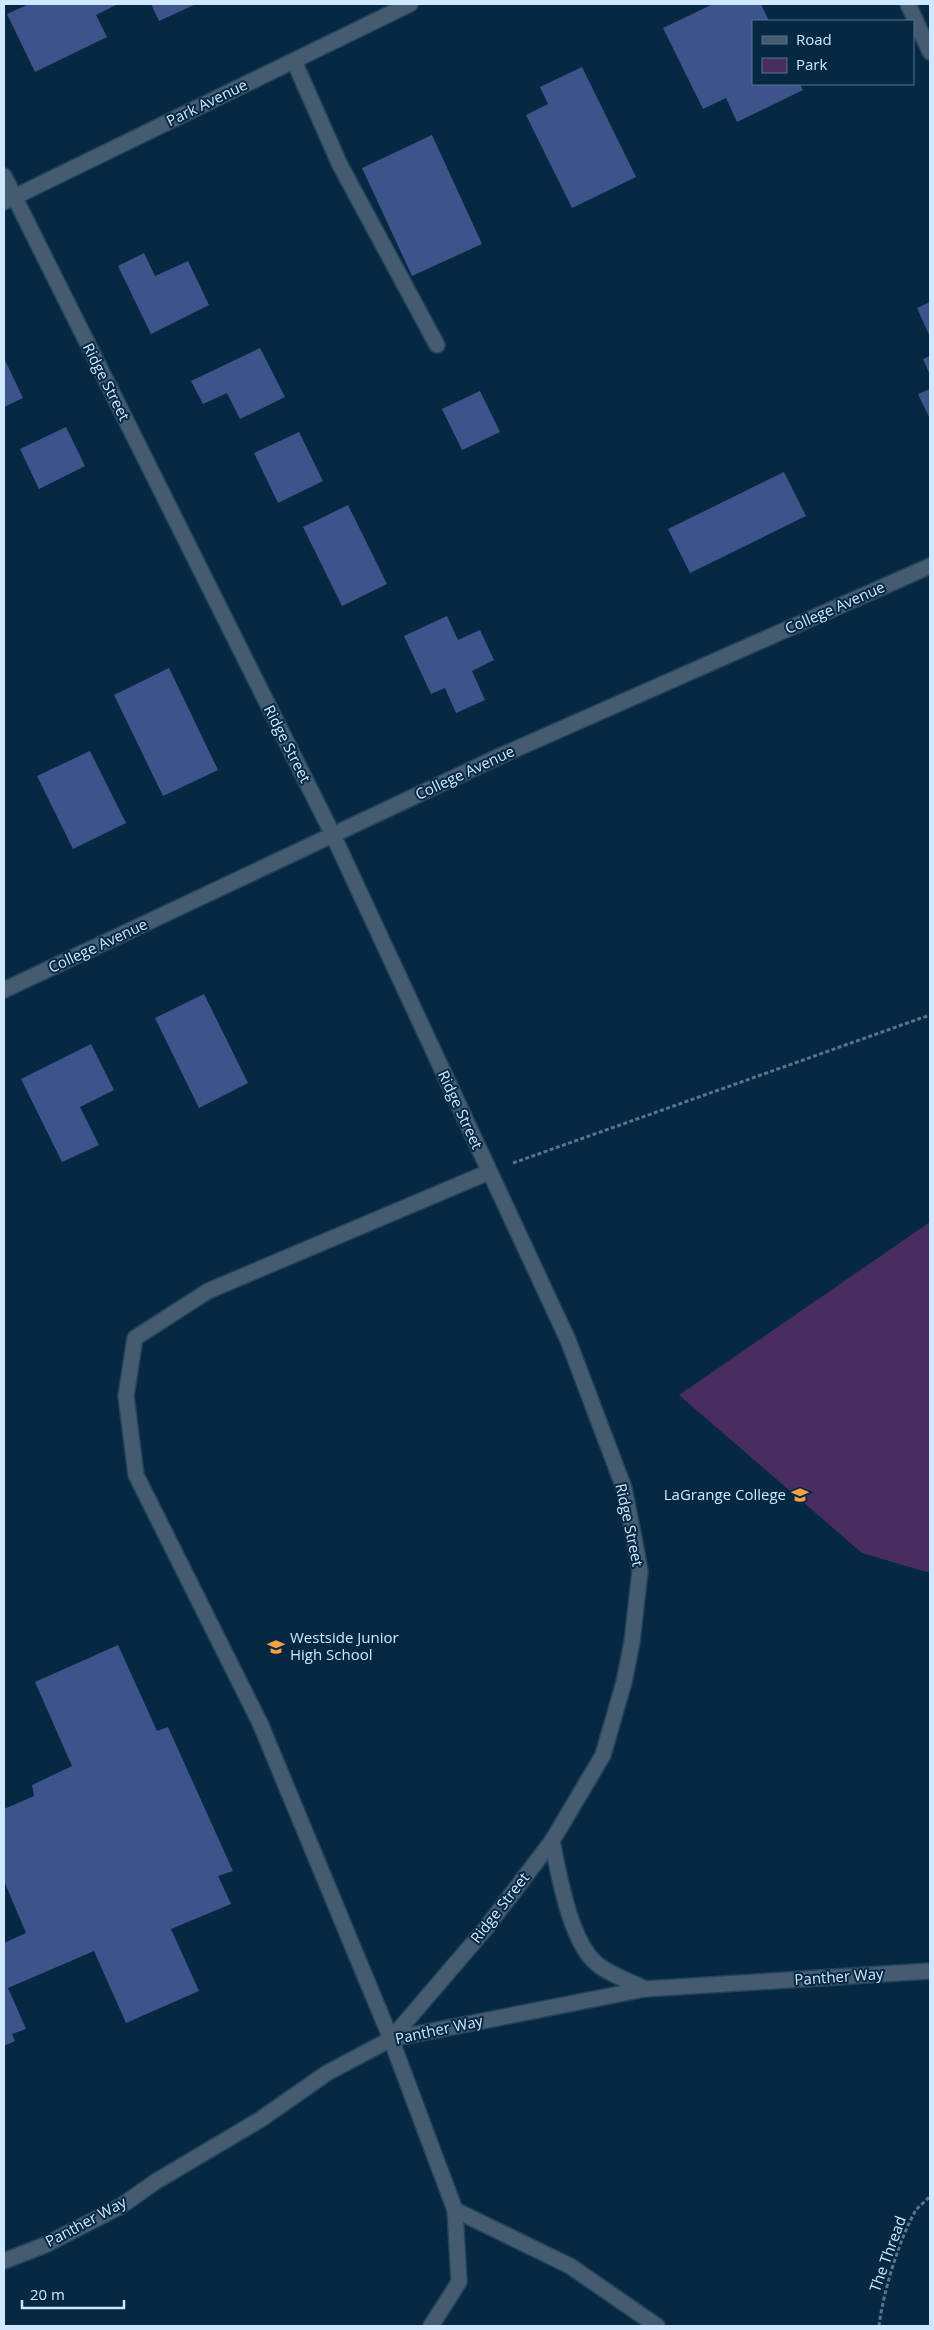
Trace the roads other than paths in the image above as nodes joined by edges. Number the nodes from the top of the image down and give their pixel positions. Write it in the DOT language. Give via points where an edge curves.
graph roads {
  1 [pos="410,4"];
  2 [pos="908,4"];
  3 [pos="930,52"];
  4 [pos="294,61"];
  5 [pos="4,176"];
  6 [pos="9,200"];
  7 [pos="437,345"];
  8 [pos="930,566"];
  9 [pos="333,835"];
  10 [pos="4,990"];
  11 [pos="489,1172"];
  12 [pos="552,1842"];
  13 [pos="930,1971"];
  14 [pos="645,1989"];
  15 [pos="391,2039"];
  16 [pos="455,2210"];
  17 [pos="4,2261"];
  18 [pos="431,2326"];
  19 [pos="657,2326"];
  1 -- 4 [label="street, Park Avenue"];
  2 -- 3 [label="street"];
  4 -- 6 [label="street, Park Avenue"];
  4 -- 7 [label="street" via="340,165"];
  5 -- 6 [label="street, Ridge Street"];
  6 -- 9 [label="street, Ridge Street"];
  8 -- 9 [label="street, College Avenue" via="500,756"];
  9 -- 10 [label="street, College Avenue"];
  9 -- 11 [label="street, Ridge Street"];
  11 -- 12 [label="street, Ridge Street" via="568,1340 624,1488 640,1571 624,1682 603,1754"];
  11 -- 15 [label="street" via="208,1291 135,1338 126,1396 136,1475 260,1723"];
  12 -- 14 [label="street" via="563,1895 581,1943 597,1964"];
  12 -- 15 [label="street, Ridge Street" via="486,1928"];
  13 -- 14 [label="street, Panther Way"];
  14 -- 15 [label="street, Panther Way"];
  15 -- 16 [label="street"];
  15 -- 17 [label="street, Panther Way" via="328,2073 121,2206 45,2245"];
  16 -- 18 [label="street" via="459,2282"];
  16 -- 19 [label="street" via="570,2266"];
}
